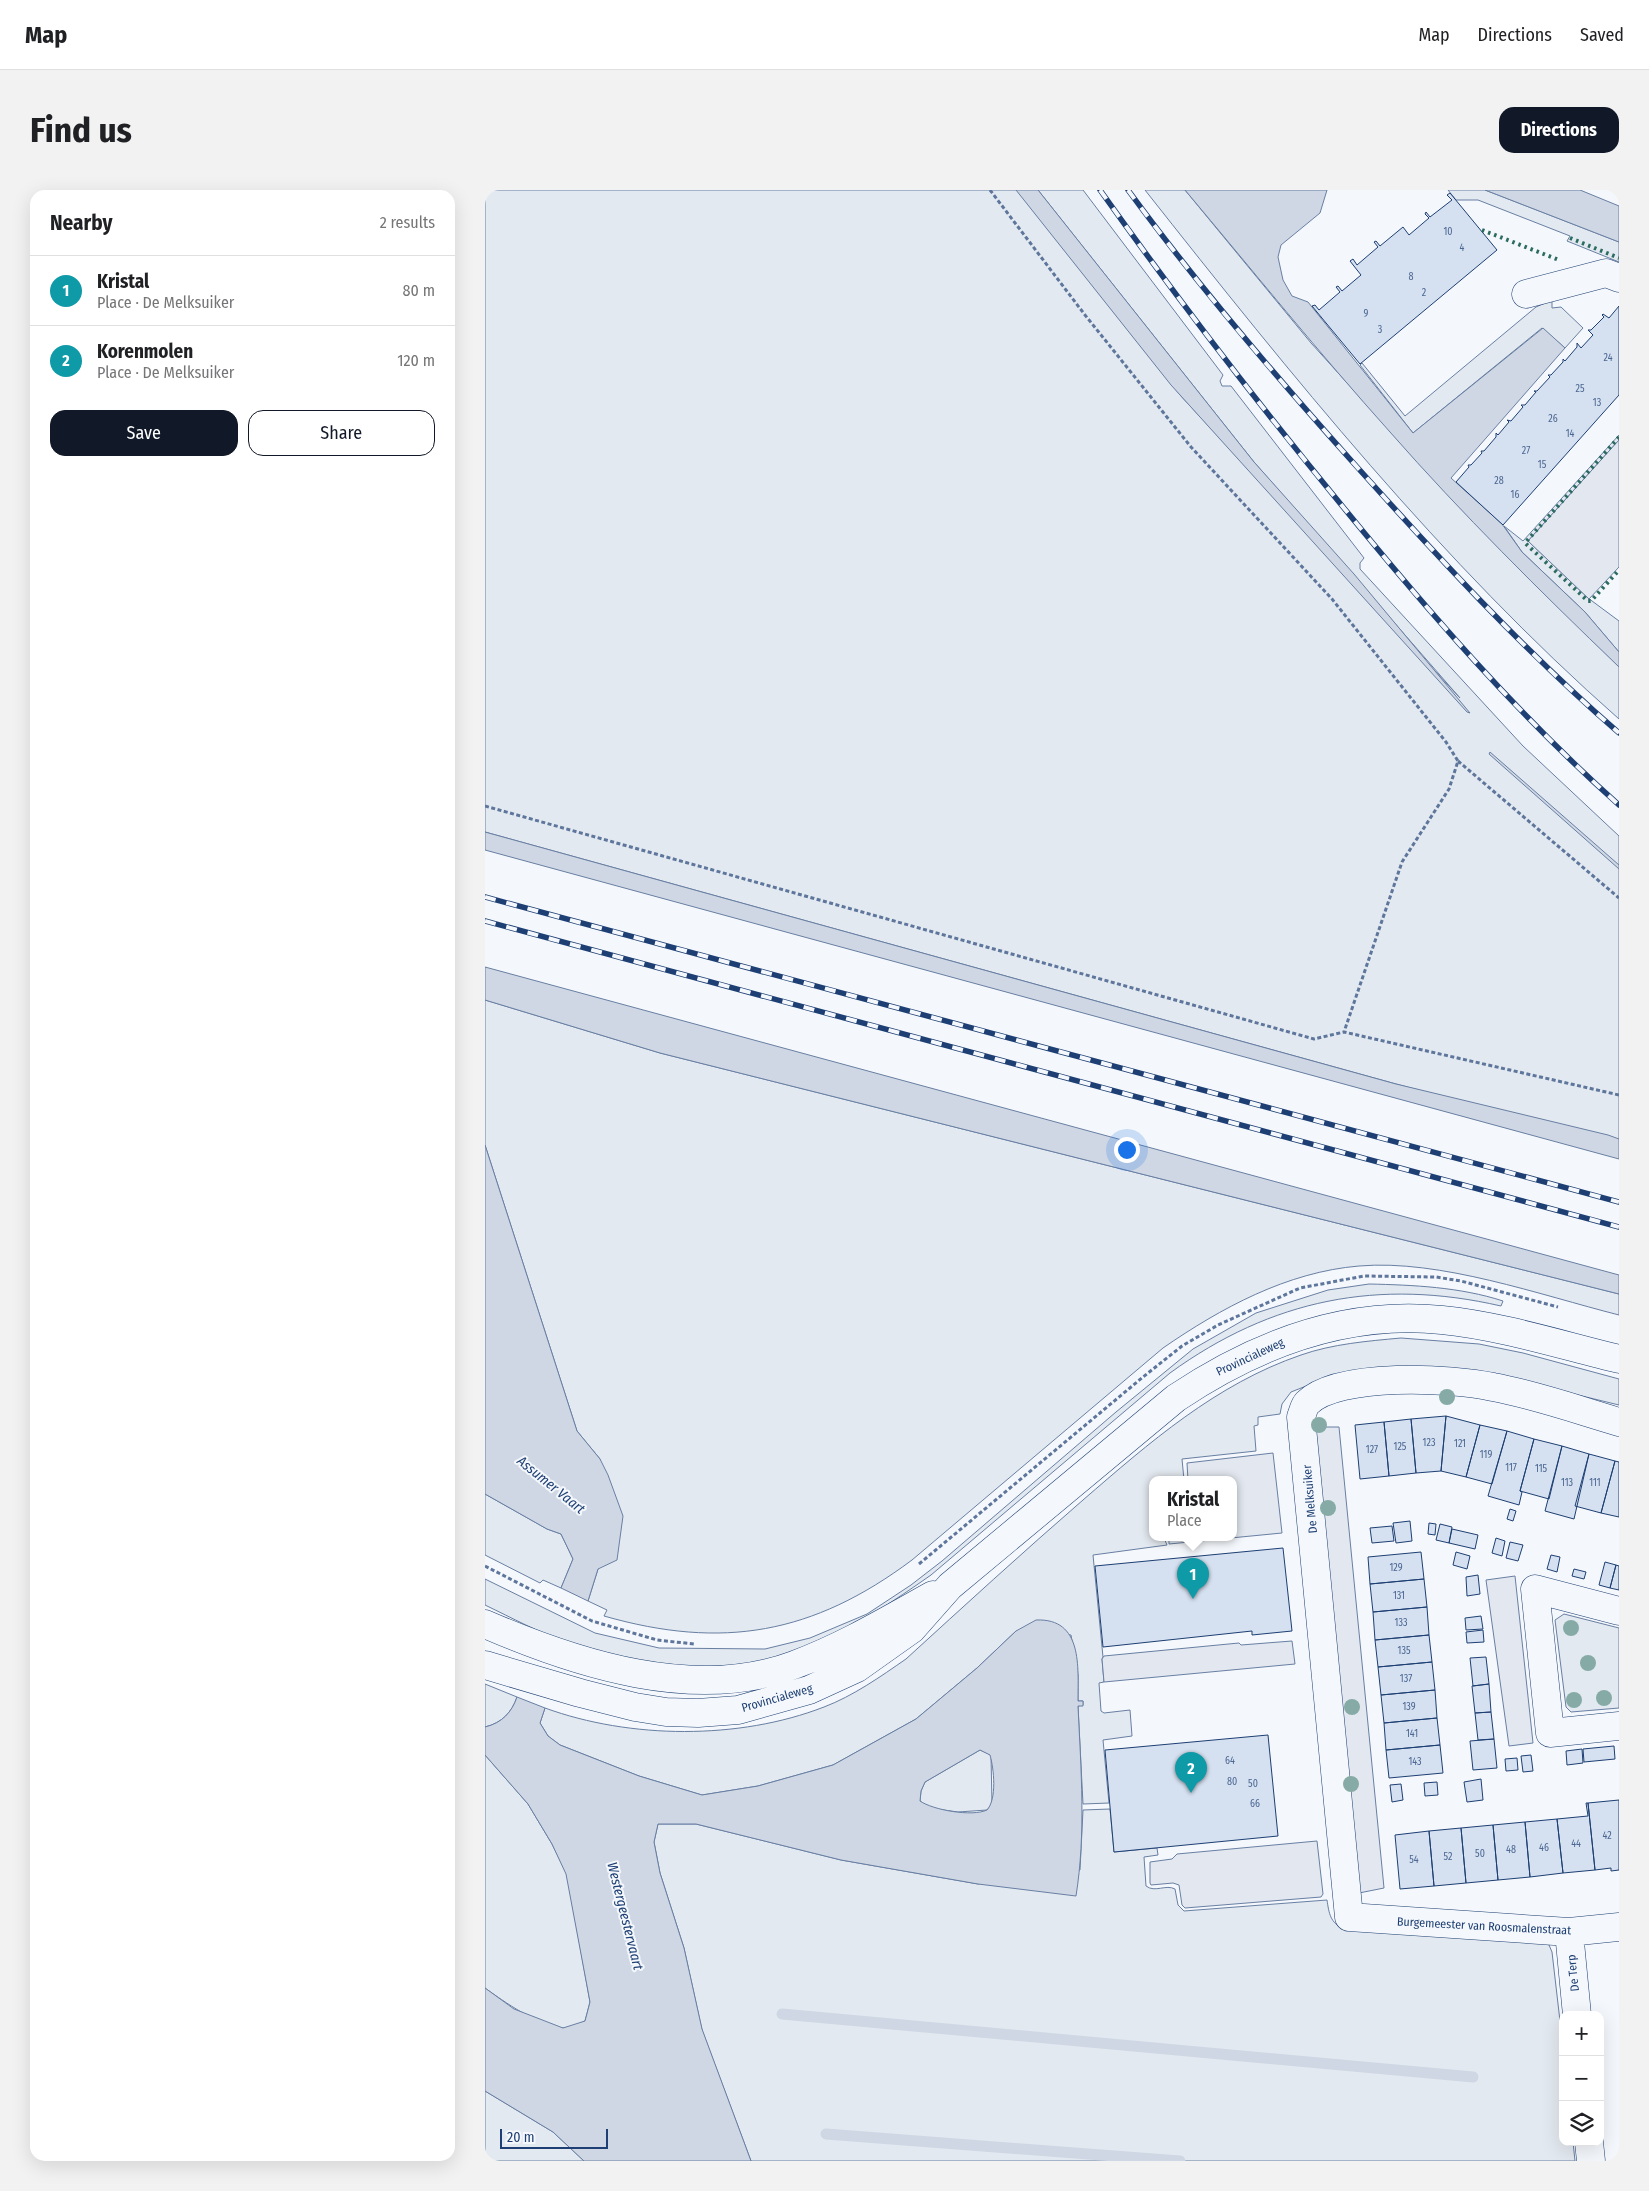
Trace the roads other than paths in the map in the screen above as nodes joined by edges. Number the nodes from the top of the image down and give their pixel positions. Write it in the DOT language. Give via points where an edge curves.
graph roads {
  1 [pos="1619,278"];
  2 [pos="1526,294"];
  3 [pos="1619,1360"];
  4 [pos="1619,1422"];
  5 [pos="950,1586"];
  6 [pos="1619,1611"];
  7 [pos="497,1629"];
  8 [pos="490,1667"];
  9 [pos="1619,1726"];
  10 [pos="1349,1917"];
  11 [pos="1619,1927"];
  12 [pos="1569,1932"];
  13 [pos="1577,2011"];
  14 [pos="1589,2146"];
  15 [pos="1591,2161"];
  1 -- 2 [label="main road" via="1606,273"];
  3 -- 5 [label="main road, Provincialeweg" via="1503,1330 1442,1320 1391,1318 1352,1322 1280,1341 1212,1374 1176,1398"];
  4 -- 10 [label="main road, De Melksuiker" via="1494,1387 1450,1380 1398,1380 1345,1386 1320,1393 1305,1404 1301,1417"];
  5 -- 7 [label="main road, Provincialeweg" via="837,1647 792,1666 736,1679 627,1672 586,1663"];
  5 -- 8 [label="main road, Provincialeweg" via="912,1629 857,1668 809,1690 738,1710 698,1713 635,1707"];
  6 -- 9 [label="main road" via="1535,1589 1550,1733"];
  10 -- 12 [label="main road, Burgemeester van Roosmalenstraat"];
  11 -- 12 [label="main road, Burgemeester van Roosmalenstraat"];
  12 -- 13 [label="main road, De Terp"];
  14 -- 15 [label="main road"];
}
